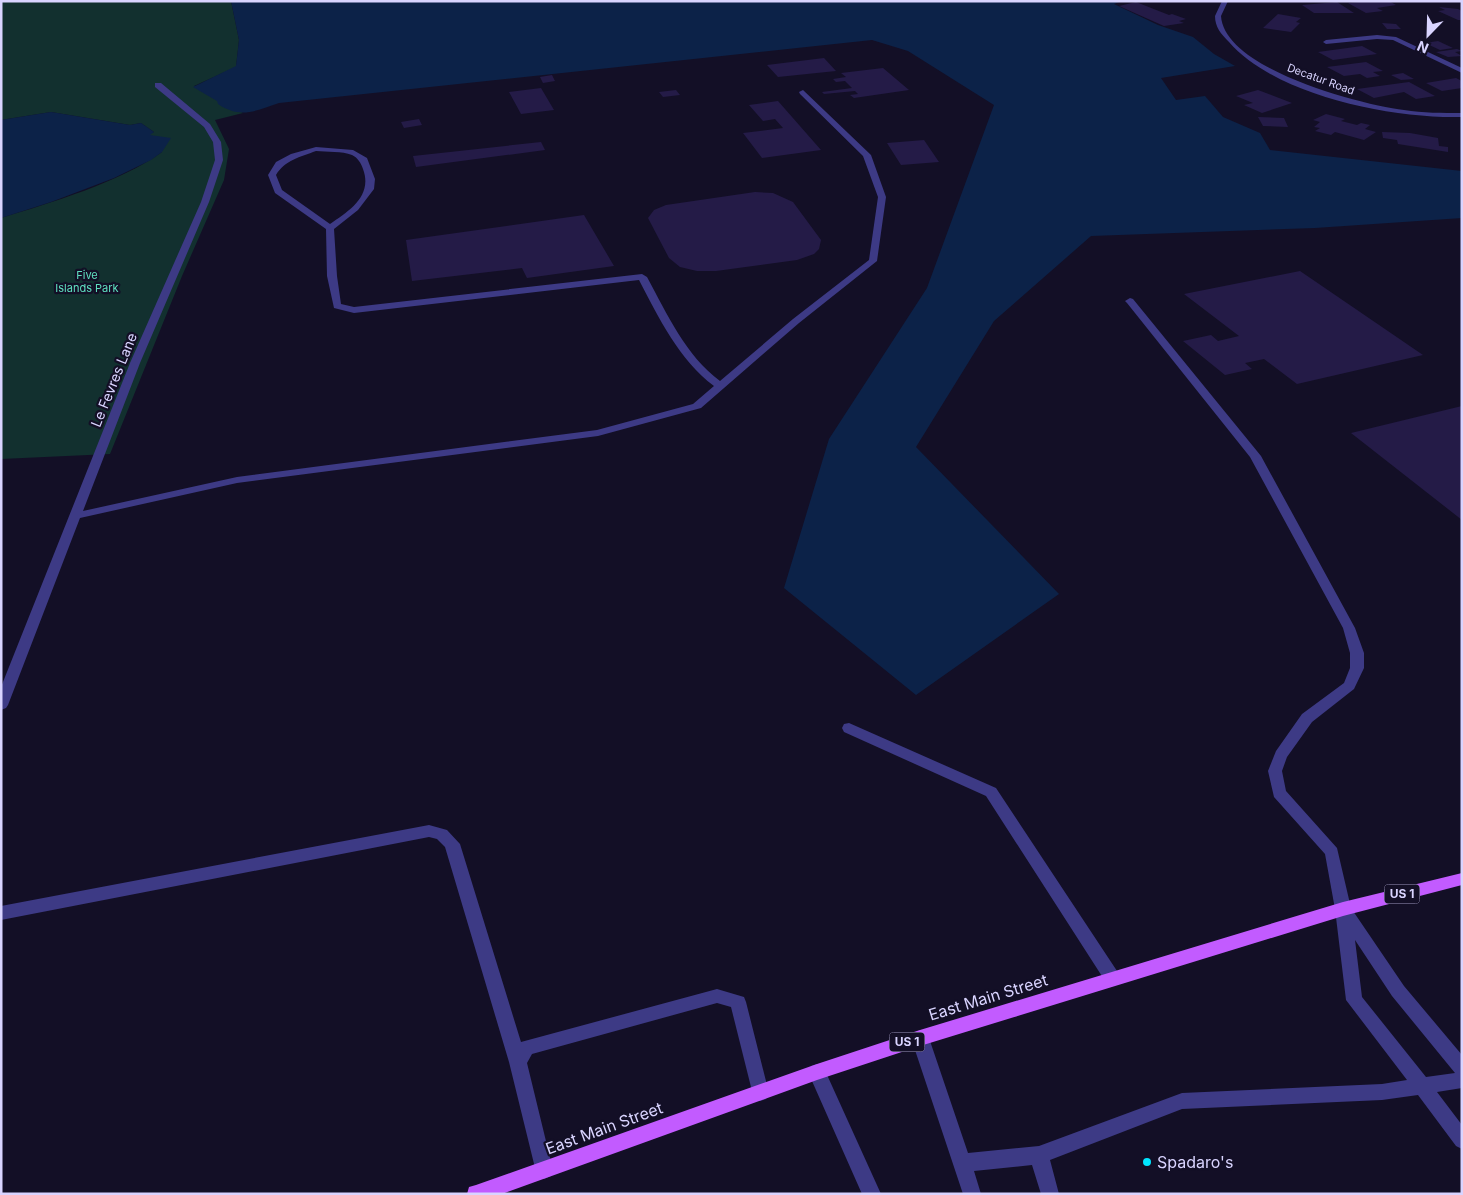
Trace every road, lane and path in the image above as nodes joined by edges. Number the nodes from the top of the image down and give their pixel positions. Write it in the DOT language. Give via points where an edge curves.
graph roads {
  1 [pos="1225,1"];
  2 [pos="1326,42"];
  3 [pos="1462,71"];
  4 [pos="158,85"];
  5 [pos="803,92"];
  6 [pos="1462,114"];
  7 [pos="330,228"];
  8 [pos="1130,301"];
  9 [pos="720,386"];
  10 [pos="75,516"];
  11 [pos="1,705"];
  12 [pos="849,728"];
  13 [pos="1462,880"];
  14 [pos="1343,909"];
  15 [pos="1,913"];
  16 [pos="1112,979"];
  17 [pos="920,1038"];
  18 [pos="518,1062"];
  19 [pos="1462,1068"];
  20 [pos="817,1072"];
  21 [pos="1462,1080"];
  22 [pos="1423,1087"];
  23 [pos="760,1092"];
  24 [pos="1462,1140"];
  25 [pos="1039,1155"];
  26 [pos="962,1164"];
  27 [pos="544,1170"];
  28 [pos="476,1194"];
  29 [pos="872,1194"];
  30 [pos="972,1194"];
  31 [pos="1050,1194"];
  1 -- 6 [label="street, Decatur Road" via="1217,19 1221,29 1235,48 1263,68 1333,97 1364,105 1404,114"];
  2 -- 3 [label="street" via="1377,36 1394,38"];
  4 -- 10 [label="street, Le Fevres Lane" via="207,126 217,142 219,160 205,202 135,363"];
  5 -- 9 [label="street" via="867,155 882,197 873,261"];
  7 -- 7 [label="street" via="278,191 272,175 278,164 316,149 353,152 364,160 371,183 368,194 344,219"];
  7 -- 9 [label="street" via="337,306 354,310 642,277 667,323 700,371"];
  8 -- 14 [label="street" via="1255,456 1350,628 1357,653 1357,668 1349,686 1307,718 1275,771 1279,792 1332,852"];
  9 -- 10 [label="street" via="697,406 598,433 237,480"];
  10 -- 11 [label="street, Le Fevres Lane"];
  12 -- 16 [label="street" via="991,792"];
  13 -- 14 [label="main road, East Main Street / US 1"];
  14 -- 16 [label="main road, East Main Street / US 1"];
  14 -- 19 [label="street" via="1398,991"];
  14 -- 22 [label="street" via="1354,1000"];
  15 -- 18 [label="street" via="429,831 442,834 452,844"];
  16 -- 17 [label="main road, East Main Street / US 1"];
  17 -- 20 [label="main road, East Main Street / US 1"];
  17 -- 26 [label="street"];
  18 -- 23 [label="street" via="526,1048 717,996 738,1002"];
  18 -- 27 [label="street"];
  20 -- 23 [label="main road, East Main Street / US 1"];
  20 -- 29 [label="street"];
  21 -- 22 [label="street"];
  22 -- 24 [label="street"];
  22 -- 25 [label="street" via="1382,1092 1182,1101"];
  23 -- 27 [label="main road, East Main Street / US 1"];
  25 -- 26 [label="street"];
  25 -- 31 [label="street"];
  26 -- 30 [label="street"];
  27 -- 28 [label="main road, East Main Street / US 1"];
}
